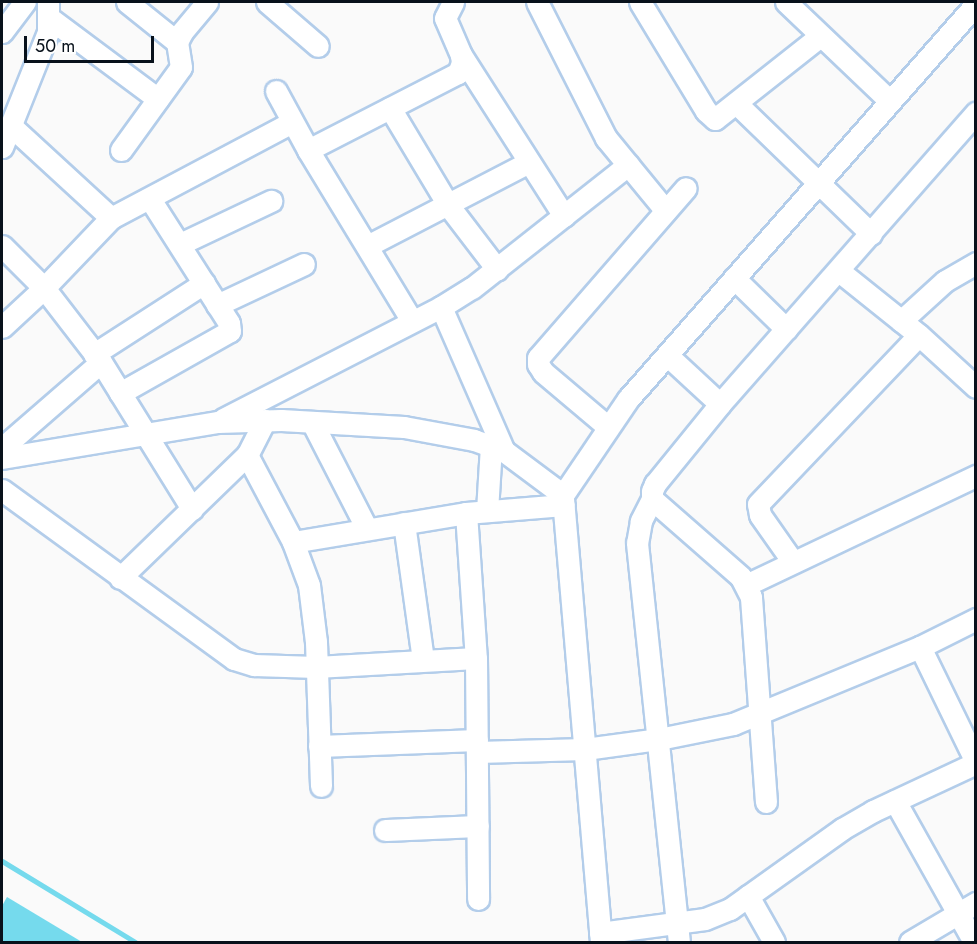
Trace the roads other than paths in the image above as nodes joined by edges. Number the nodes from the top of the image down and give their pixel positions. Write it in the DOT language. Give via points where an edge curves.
graph roads {
  1 [pos="127,2"];
  2 [pos="207,2"];
  3 [pos="267,2"];
  4 [pos="453,2"];
  5 [pos="537,2"];
  6 [pos="640,2"];
  7 [pos="786,2"];
  8 [pos="975,4"];
  9 [pos="13,7"];
  10 [pos="48,9"];
  11 [pos="2,32"];
  12 [pos="820,36"];
  13 [pos="177,42"];
  14 [pos="318,46"];
  15 [pos="460,55"];
  16 [pos="276,91"];
  17 [pos="158,99"];
  18 [pos="890,101"];
  19 [pos="736,103"];
  20 [pos="390,108"];
  21 [pos="975,113"];
  22 [pos="292,122"];
  23 [pos="11,126"];
  24 [pos="2,147"];
  25 [pos="121,150"];
  26 [pos="308,150"];
  27 [pos="529,162"];
  28 [pos="628,165"];
  29 [pos="819,183"];
  30 [pos="686,188"];
  31 [pos="150,199"];
  32 [pos="271,201"];
  33 [pos="448,205"];
  34 [pos="666,211"];
  35 [pos="564,216"];
  36 [pos="111,218"];
  37 [pos="871,234"];
  38 [pos="180,244"];
  39 [pos="2,246"];
  40 [pos="368,246"];
  41 [pos="975,263"];
  42 [pos="304,264"];
  43 [pos="497,269"];
  44 [pos="838,271"];
  45 [pos="734,278"];
  46 [pos="204,283"];
  47 [pos="44,288"];
  48 [pos="217,305"];
  49 [pos="441,307"];
  50 [pos="412,321"];
  51 [pos="901,321"];
  52 [pos="2,327"];
  53 [pos="786,329"];
  54 [pos="919,335"];
  55 [pos="667,355"];
  56 [pos="98,358"];
  57 [pos="975,387"];
  58 [pos="120,393"];
  59 [pos="720,404"];
  60 [pos="265,420"];
  61 [pos="218,422"];
  62 [pos="312,422"];
  63 [pos="608,427"];
  64 [pos="145,433"];
  65 [pos="2,448"];
  66 [pos="498,448"];
  67 [pos="247,455"];
  68 [pos="2,458"];
  69 [pos="975,476"];
  70 [pos="2,490"];
  71 [pos="652,499"];
  72 [pos="563,500"];
  73 [pos="192,509"];
  74 [pos="487,511"];
  75 [pos="466,513"];
  76 [pos="404,523"];
  77 [pos="367,529"];
  78 [pos="293,542"];
  79 [pos="794,562"];
  80 [pos="120,578"];
  81 [pos="746,585"];
  82 [pos="975,619"];
  83 [pos="920,646"];
  84 [pos="476,658"];
  85 [pos="423,660"];
  86 [pos="316,667"];
  87 [pos="757,715"];
  88 [pos="659,740"];
  89 [pos="319,746"];
  90 [pos="477,746"];
  91 [pos="585,749"];
  92 [pos="975,763"];
  93 [pos="321,786"];
  94 [pos="895,801"];
  95 [pos="766,802"];
  96 [pos="478,826"];
  97 [pos="385,830"];
  98 [pos="747,896"];
  99 [pos="478,899"];
  100 [pos="975,903"];
  101 [pos="956,914"];
  102 [pos="678,933"];
  103 [pos="601,938"];
  104 [pos="774,942"];
  105 [pos="910,942"];
  106 [pos="974,942"];
  1 -- 13 [label="street"];
  2 -- 13 [label="street"];
  3 -- 14 [label="street"];
  4 -- 15 [label="street" via="445,18"];
  5 -- 28 [label="street" via="606,138"];
  6 -- 19 [label="street" via="710,116 720,118"];
  7 -- 12 [label="street"];
  8 -- 18 [label="street"];
  9 -- 11 [label="street"];
  10 -- 17 [label="street"];
  10 -- 23 [label="street" via="48,32"];
  12 -- 18 [label="street"];
  12 -- 19 [label="street"];
  13 -- 17 [label="street" via="181,67"];
  15 -- 20 [label="street" via="458,73"];
  15 -- 27 [label="street"];
  16 -- 22 [label="street"];
  17 -- 25 [label="street"];
  18 -- 29 [label="street"];
  19 -- 29 [label="street"];
  20 -- 26 [label="street"];
  20 -- 33 [label="street"];
  21 -- 37 [label="street"];
  22 -- 26 [label="street"];
  22 -- 31 [label="street"];
  23 -- 24 [label="street"];
  23 -- 36 [label="street"];
  26 -- 40 [label="street"];
  27 -- 33 [label="street"];
  27 -- 35 [label="street"];
  28 -- 34 [label="street"];
  28 -- 35 [label="street"];
  29 -- 37 [label="street"];
  29 -- 45 [label="street"];
  30 -- 34 [label="street"];
  31 -- 36 [label="street"];
  31 -- 38 [label="street"];
  32 -- 38 [label="street"];
  33 -- 40 [label="street"];
  33 -- 43 [label="street"];
  34 -- 63 [label="street" via="538,358 543,372"];
  35 -- 43 [label="street"];
  36 -- 47 [label="street"];
  37 -- 44 [label="street"];
  38 -- 46 [label="street"];
  39 -- 47 [label="street"];
  40 -- 50 [label="street"];
  41 -- 51 [label="street" via="945,281"];
  42 -- 48 [label="street"];
  43 -- 49 [label="street"];
  44 -- 51 [label="street"];
  44 -- 53 [label="street"];
  45 -- 53 [label="street"];
  45 -- 55 [label="street"];
  46 -- 48 [label="street"];
  46 -- 56 [label="street"];
  47 -- 52 [label="street"];
  47 -- 56 [label="street"];
  48 -- 58 [label="street" via="230,328 226,336"];
  49 -- 50 [label="street"];
  49 -- 66 [label="street"];
  50 -- 61 [label="street"];
  51 -- 54 [label="street"];
  53 -- 59 [label="street"];
  54 -- 57 [label="street"];
  54 -- 79 [label="street" via="758,504 760,515"];
  55 -- 59 [label="street"];
  55 -- 63 [label="street"];
  56 -- 58 [label="street"];
  56 -- 65 [label="street"];
  58 -- 64 [label="street"];
  59 -- 71 [label="street" via="655,484"];
  60 -- 61 [label="street"];
  60 -- 62 [label="street"];
  60 -- 67 [label="street"];
  61 -- 64 [label="street"];
  62 -- 66 [label="street" via="404,427"];
  62 -- 77 [label="street"];
  63 -- 72 [label="street"];
  64 -- 68 [label="street"];
  64 -- 73 [label="street"];
  66 -- 72 [label="street"];
  66 -- 74 [label="street"];
  67 -- 73 [label="street"];
  67 -- 78 [label="street"];
  69 -- 79 [label="street"];
  70 -- 80 [label="street"];
  71 -- 81 [label="street"];
  71 -- 88 [label="street" via="641,521 637,543"];
  72 -- 74 [label="street"];
  72 -- 91 [label="street"];
  73 -- 80 [label="street"];
  74 -- 75 [label="street"];
  75 -- 76 [label="street"];
  75 -- 84 [label="street"];
  76 -- 77 [label="street"];
  76 -- 85 [label="street"];
  77 -- 78 [label="street"];
  78 -- 86 [label="street" via="309,585"];
  79 -- 81 [label="street"];
  80 -- 86 [label="street" via="234,659 254,665"];
  81 -- 87 [label="street" via="751,597"];
  82 -- 83 [label="street"];
  83 -- 87 [label="street"];
  83 -- 92 [label="street"];
  84 -- 85 [label="street"];
  84 -- 90 [label="street"];
  85 -- 86 [label="street"];
  86 -- 89 [label="street"];
  87 -- 88 [label="street"];
  87 -- 95 [label="street"];
  88 -- 91 [label="street"];
  88 -- 102 [label="street"];
  89 -- 90 [label="street"];
  89 -- 93 [label="street"];
  90 -- 91 [label="street"];
  90 -- 96 [label="street"];
  91 -- 103 [label="street"];
  92 -- 94 [label="street"];
  94 -- 98 [label="street" via="842,829"];
  94 -- 101 [label="street"];
  96 -- 97 [label="street"];
  96 -- 99 [label="street"];
  98 -- 102 [label="street" via="730,909"];
  98 -- 104 [label="street"];
  100 -- 101 [label="street"];
  101 -- 105 [label="street"];
  101 -- 106 [label="street"];
  102 -- 103 [label="street"];
}
